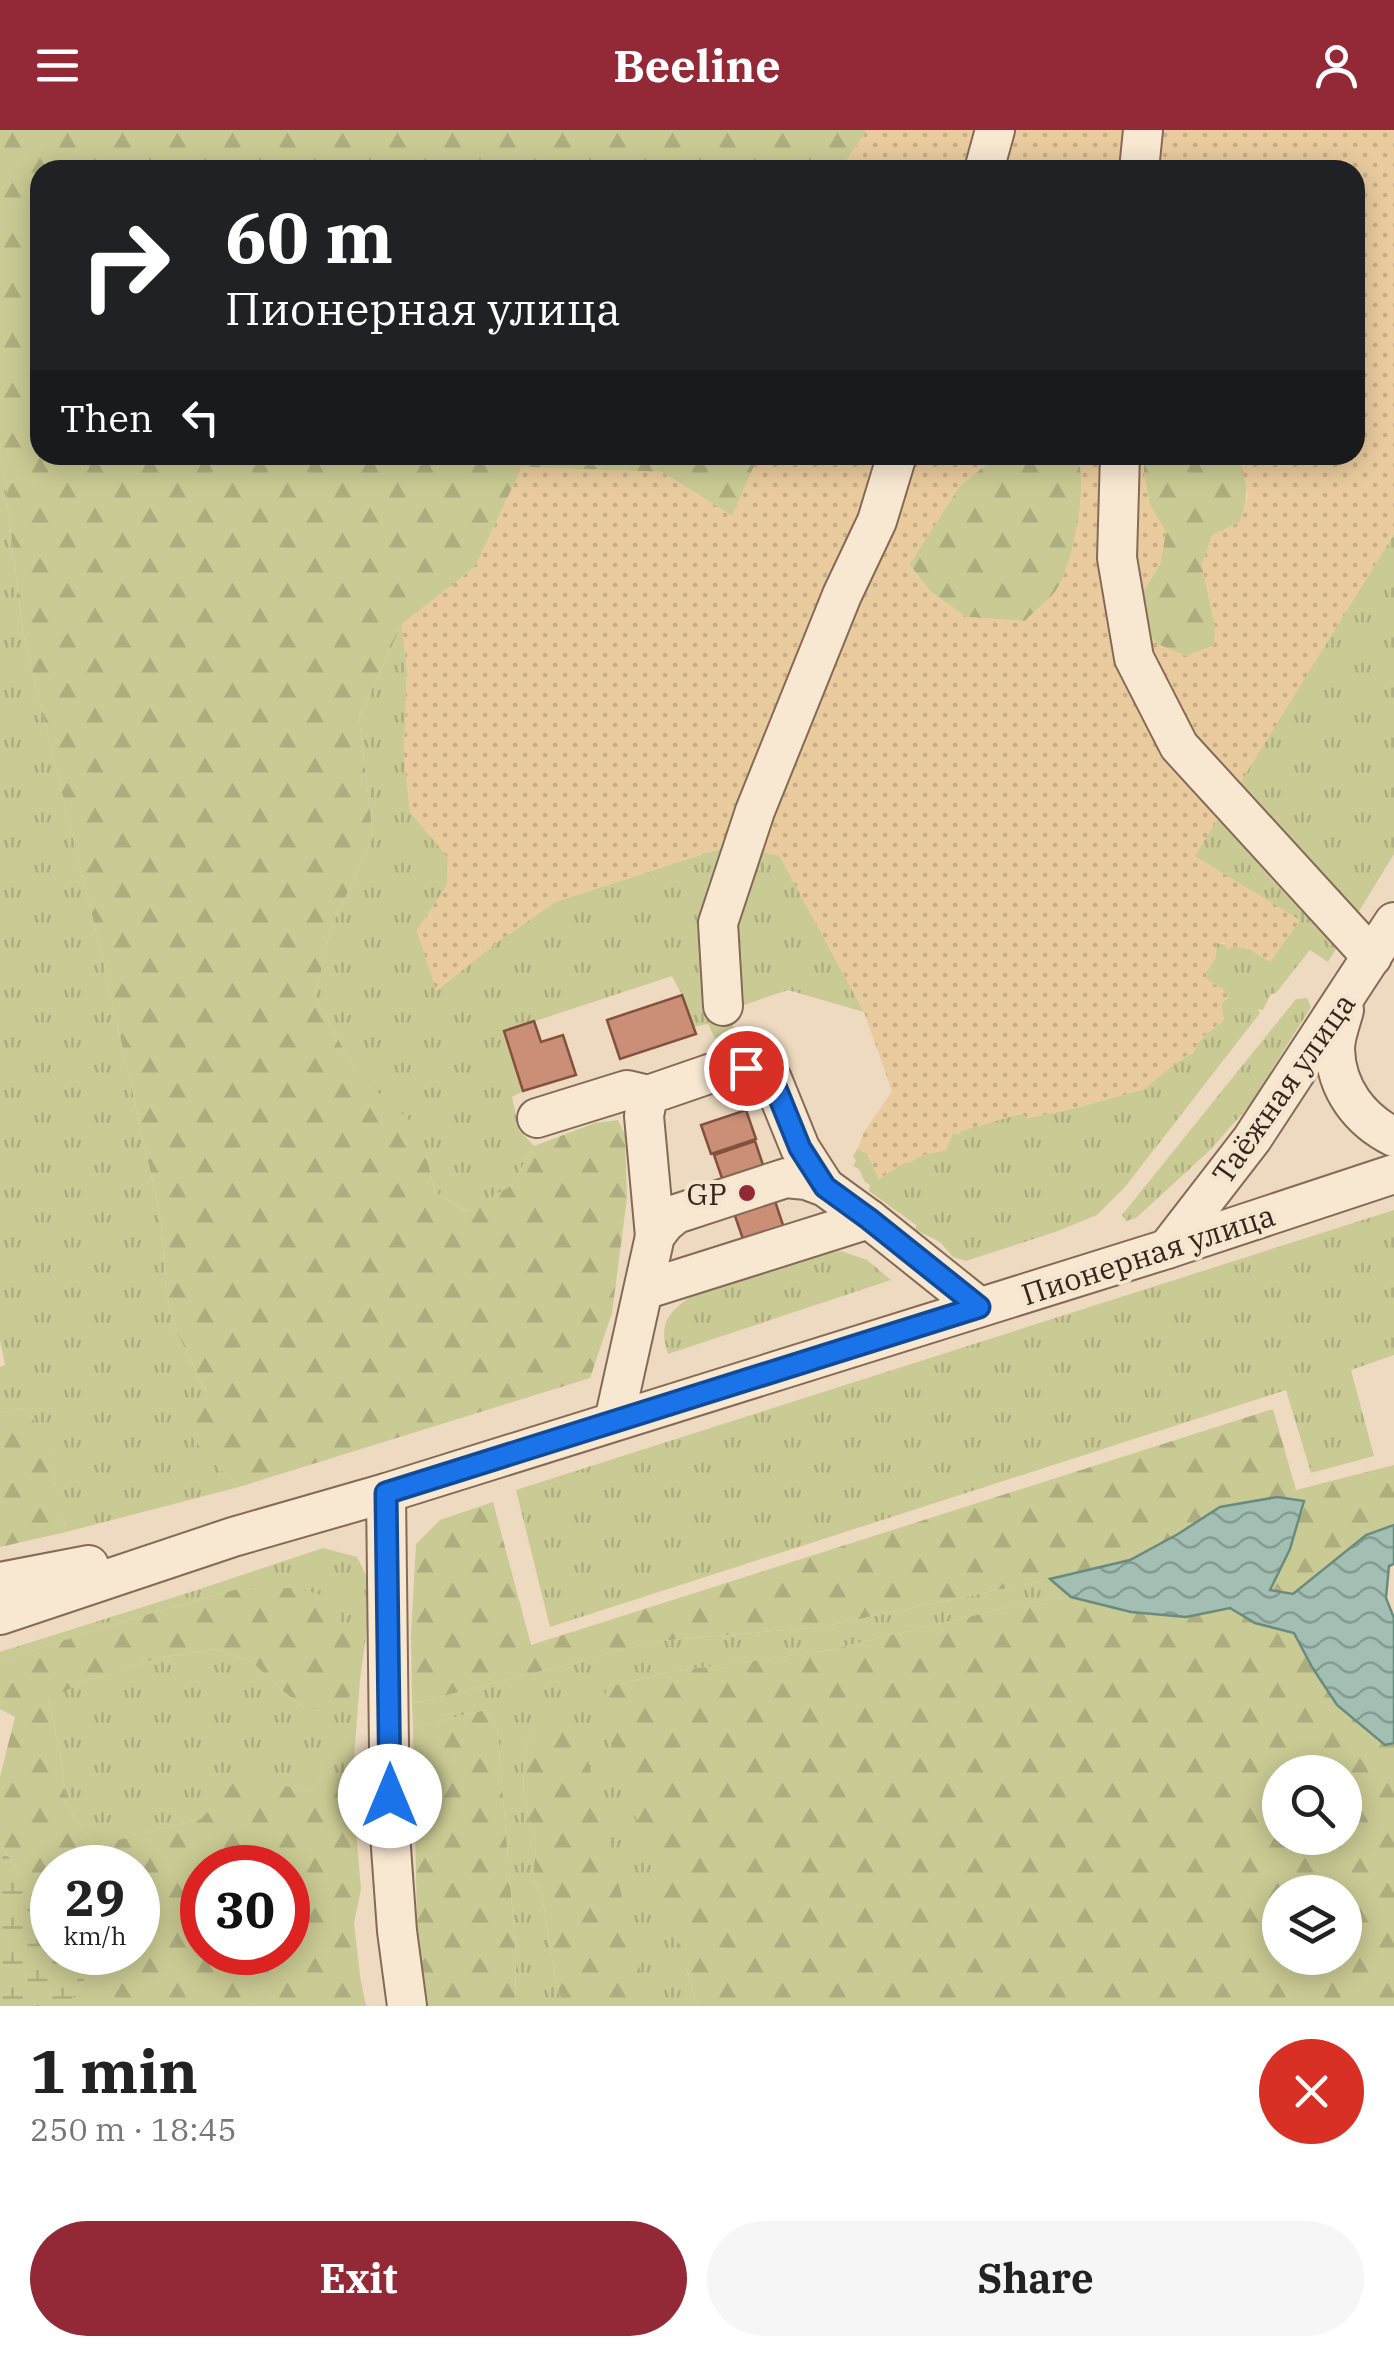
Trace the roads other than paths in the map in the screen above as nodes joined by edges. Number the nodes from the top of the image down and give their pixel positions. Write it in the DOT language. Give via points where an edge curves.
graph roads {
  1 [pos="995,130"];
  2 [pos="1142,130"];
  3 [pos="987,160"];
  4 [pos="1140,160"];
  5 [pos="894,465"];
  6 [pos="1102,465"];
  7 [pos="1120,465"];
  8 [pos="1117,558"];
  9 [pos="1394,922"];
  10 [pos="1372,957"];
  11 [pos="1348,996"];
  12 [pos="723,1006"];
  13 [pos="648,1095"];
  14 [pos="537,1118"];
  15 [pos="1394,1137"];
  16 [pos="1394,1174"];
  17 [pos="825,1187"];
  18 [pos="869,1219"];
  19 [pos="655,1236"];
  20 [pos="1167,1249"];
  21 [pos="644,1290"];
  22 [pos="979,1307"];
  23 [pos="614,1421"];
  24 [pos="386,1493"];
  25 [pos="234,1537"];
  26 [pos="0,1582"];
  27 [pos="0,1615"];
  28 [pos="407,2006"];
  1 -- 3 [label="street"];
  2 -- 4 [label="street"];
  5 -- 12 [label="street" via="877,521 755,811 718,923"];
  6 -- 8 [label="street"];
  7 -- 8 [label="street"];
  8 -- 10 [label="street" via="1134,658 1180,746"];
  9 -- 10 [label="street, Таёжная улица"];
  10 -- 11 [label="street, Таёжная улица"];
  11 -- 15 [label="street" via="1335,1046 1338,1070 1362,1116"];
  11 -- 20 [label="street, Таёжная улица" via="1252,1139"];
  13 -- 14 [label="street" via="627,1090"];
  13 -- 17 [label="street" via="746,1068 772,1079 800,1148"];
  13 -- 19 [label="street" via="644,1116"];
  16 -- 20 [label="street, Пионерная улица"];
  17 -- 18 [label="street"];
  17 -- 19 [label="street" via="786,1178 676,1214"];
  18 -- 21 [label="street"];
  18 -- 22 [label="street"];
  19 -- 21 [label="street"];
  20 -- 22 [label="street, Пионерная улица"];
  21 -- 23 [label="street"];
  22 -- 23 [label="street, Пионерная улица"];
  23 -- 24 [label="street, Пионерная улица"];
  24 -- 25 [label="street, Пионерная улица"];
  24 -- 28 [label="street" via="390,1834"];
  25 -- 26 [label="street"];
  25 -- 27 [label="street"];
}
